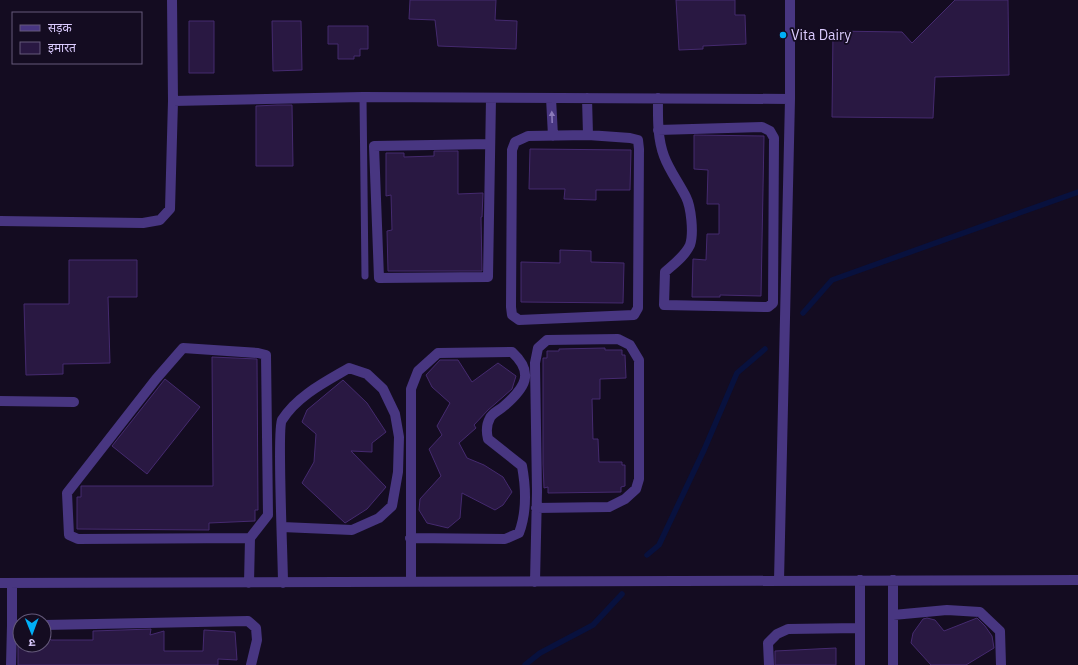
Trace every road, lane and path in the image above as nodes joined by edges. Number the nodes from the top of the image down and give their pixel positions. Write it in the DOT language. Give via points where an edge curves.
graph roads {
  1 [pos="172,0"];
  2 [pos="790,0"];
  3 [pos="363,97"];
  4 [pos="491,98"];
  5 [pos="552,98"];
  6 [pos="587,98"];
  7 [pos="658,98"];
  8 [pos="790,99"];
  9 [pos="173,102"];
  10 [pos="658,130"];
  11 [pos="588,135"];
  12 [pos="553,136"];
  13 [pos="490,144"];
  14 [pos="0,221"];
  15 [pos="365,276"];
  16 [pos="0,401"];
  17 [pos="74,402"];
  18 [pos="536,508"];
  19 [pos="282,527"];
  20 [pos="250,538"];
  21 [pos="410,538"];
  22 [pos="860,580"];
  23 [pos="893,580"];
  24 [pos="1078,580"];
  25 [pos="779,581"];
  26 [pos="249,582"];
  27 [pos="283,582"];
  28 [pos="411,582"];
  29 [pos="535,582"];
  30 [pos="0,583"];
  31 [pos="12,583"];
  32 [pos="15,613"];
  33 [pos="893,615"];
  34 [pos="52,625"];
  35 [pos="860,628"];
  36 [pos="12,653"];
  37 [pos="11,665"];
  38 [pos="251,665"];
  39 [pos="769,665"];
  40 [pos="860,665"];
  41 [pos="893,665"];
  42 [pos="1001,665"];
  1 -- 9 [label="street"];
  2 -- 8 [label="street"];
  3 -- 4 [label="street"];
  3 -- 9 [label="street"];
  3 -- 15 [label="lane"];
  4 -- 5 [label="street"];
  4 -- 13 [label="street"];
  5 -- 6 [label="street"];
  12 -- 5 [label="street, one-way"];
  6 -- 7 [label="street"];
  6 -- 11 [label="street"];
  7 -- 8 [label="street"];
  7 -- 10 [label="street"];
  8 -- 25 [label="street"];
  9 -- 14 [label="street" via="170,208 160,220 143,223"];
  10 -- 10 [label="street" via="664,157 686,196 691,217 690,244 680,259 665,272 664,305 768,307 773,303 774,138 770,131 762,127"];
  11 -- 12 [label="street"];
  11 -- 12 [label="street" via="638,140 638,308 634,315 616,317 519,320 512,315 511,307 512,150 515,142 523,138"];
  13 -- 13 [label="street" via="488,277 379,278 374,146"];
  16 -- 17 [label="street"];
  18 -- 18 [label="street" via="535,364 538,348 546,340 618,339 630,345 639,360 639,479 636,489 625,500 609,507"];
  18 -- 29 [label="street"];
  19 -- 19 [label="street" via="281,422 314,388 349,368 366,374 383,389 395,414 399,437 398,472 392,506 379,518 352,530"];
  19 -- 27 [label="street"];
  20 -- 20 [label="street" via="268,516 266,355 183,348 67,493 70,535 78,539"];
  20 -- 26 [label="street"];
  21 -- 21 [label="street" via="411,389 418,371 438,353 512,352 522,361 527,376 522,387 490,416 486,429 488,439 522,466 525,486 523,523 519,533 505,539"];
  21 -- 28 [label="street"];
  22 -- 23 [label="street"];
  22 -- 25 [label="street"];
  22 -- 35 [label="street"];
  23 -- 24 [label="street"];
  23 -- 33 [label="street"];
  25 -- 29 [label="street"];
  26 -- 27 [label="street"];
  26 -- 31 [label="street"];
  27 -- 28 [label="street"];
  28 -- 29 [label="street"];
  30 -- 31 [label="street"];
  31 -- 32 [label="street"];
  33 -- 41 [label="street"];
  33 -- 42 [label="street" via="947,610 980,612 1000,631"];
  34 -- 38 [label="street" via="248,621 256,628 257,640"];
  35 -- 39 [label="street" via="788,630 777,634 768,643"];
  35 -- 40 [label="street"];
  36 -- 37 [label="street"];
}
